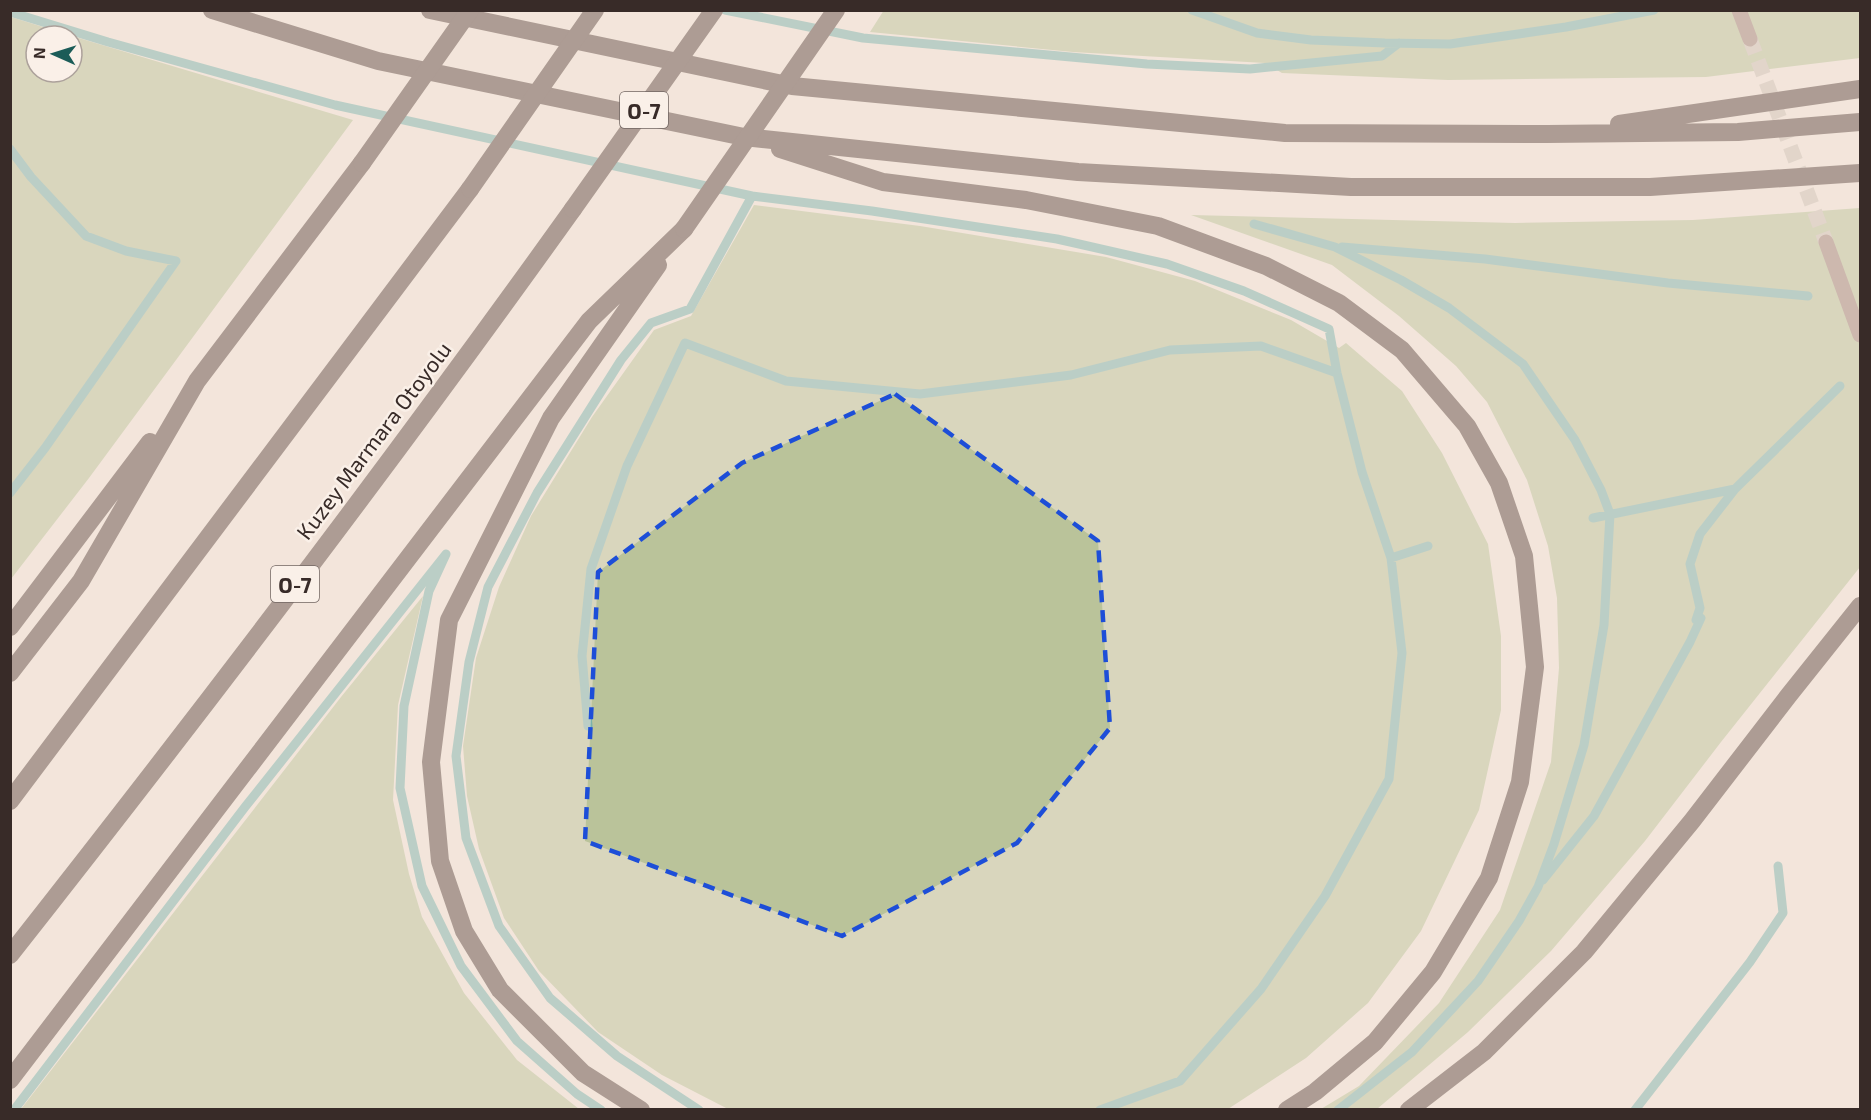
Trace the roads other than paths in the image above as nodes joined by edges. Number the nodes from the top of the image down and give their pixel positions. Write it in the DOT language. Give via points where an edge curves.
graph roads {
  1 [pos="212,10"];
  2 [pos="430,10"];
  3 [pos="471,10"];
  4 [pos="595,10"];
  5 [pos="714,10"];
  6 [pos="836,10"];
  7 [pos="1739,10"];
  8 [pos="1750,39"];
  9 [pos="1860,89"];
  10 [pos="1860,122"];
  11 [pos="1547,134"];
  12 [pos="744,137"];
  13 [pos="1860,173"];
  14 [pos="684,229"];
  15 [pos="1826,242"];
  16 [pos="1860,335"];
  17 [pos="197,381"];
  18 [pos="1860,606"];
  19 [pos="10,627"];
  20 [pos="10,673"];
  21 [pos="10,801"];
  22 [pos="10,955"];
  23 [pos="10,1080"];
  24 [pos="641,1110"];
  25 [pos="1287,1110"];
  26 [pos="1409,1110"];
  1 -- 12 [label="highway" via="378,61"];
  2 -- 11 [label="highway" via="792,86 1285,133"];
  3 -- 17 [label="highway, bridge" via="362,163"];
  4 -- 21 [label="highway, bridge" via="470,189"];
  5 -- 22 [label="highway, Kuzey Marmara Otoyolu / O-7, bridge" via="484,333 174,746"];
  6 -- 14 [label="highway, bridge"];
  7 -- 8 [label="street"];
  9 -- 11 [label="highway"];
  10 -- 11 [label="highway" via="1738,132"];
  12 -- 13 [label="highway" via="1078,172 1351,188 1650,187"];
  12 -- 25 [label="highway" via="883,182 1026,201 1158,226 1266,266 1339,303 1402,350 1467,426 1499,483 1524,556 1535,667 1520,782 1489,878 1433,972 1375,1042"];
  14 -- 23 [label="highway" via="589,321"];
  14 -- 24 [label="highway" via="551,418 449,620 431,762 440,861 464,931 500,990 583,1073"];
  15 -- 16 [label="street"];
  17 -- 19 [label="highway"];
  17 -- 20 [label="highway" via="81,581"];
  18 -- 26 [label="highway" via="1584,952 1484,1052"];
}
